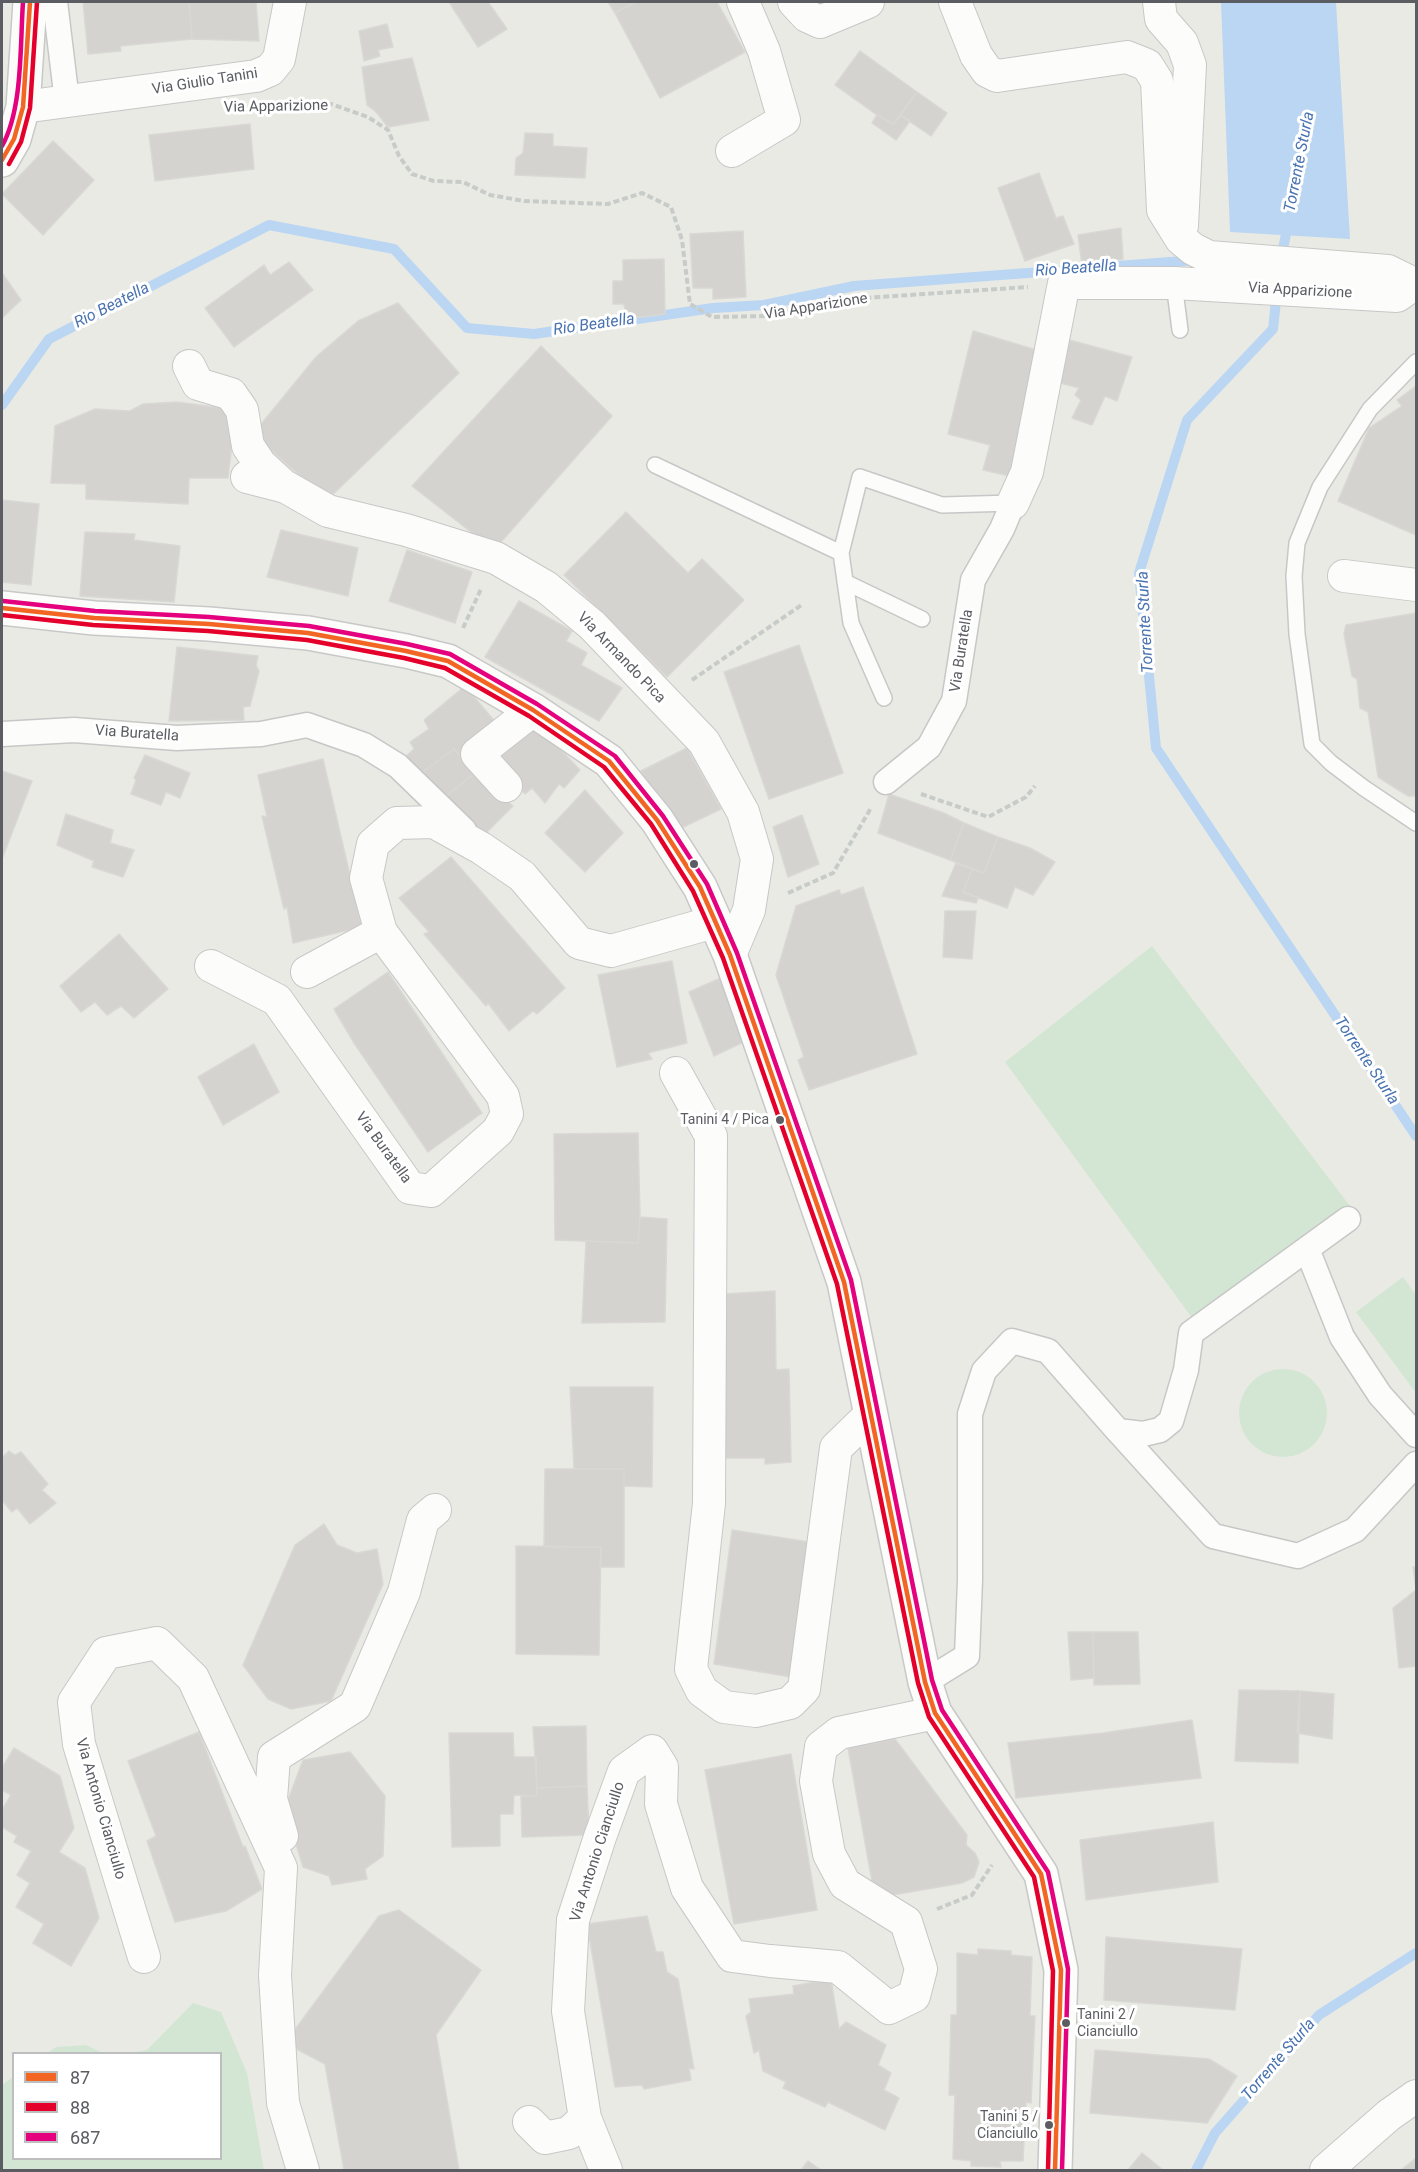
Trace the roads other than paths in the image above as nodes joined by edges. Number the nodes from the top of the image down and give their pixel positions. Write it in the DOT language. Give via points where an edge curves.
graph roads {
  1 [pos="30,2"];
  2 [pos="55,2"];
  3 [pos="290,2"];
  4 [pos="743,2"];
  5 [pos="794,2"];
  6 [pos="868,2"];
  7 [pos="955,2"];
  8 [pos="1159,2"];
  9 [pos="67,101"];
  10 [pos="24,107"];
  11 [pos="732,151"];
  12 [pos="2,160"];
  13 [pos="1181,239"];
  14 [pos="1195,275"];
  15 [pos="1064,283"];
  16 [pos="1404,284"];
  17 [pos="1180,330"];
  18 [pos="1416,362"];
  19 [pos="189,366"];
  20 [pos="654,465"];
  21 [pos="248,477"];
  22 [pos="286,487"];
  23 [pos="1013,503"];
  24 [pos="841,553"];
  25 [pos="1344,576"];
  26 [pos="845,582"];
  27 [pos="1416,585"];
  28 [pos="2,608"];
  29 [pos="922,619"];
  30 [pos="884,698"];
  31 [pos="533,710"];
  32 [pos="2,734"];
  33 [pos="886,782"];
  34 [pos="506,786"];
  35 [pos="1416,823"];
  36 [pos="482,849"];
  37 [pos="714,922"];
  38 [pos="381,932"];
  39 [pos="730,956"];
  40 [pos="211,966"];
  41 [pos="307,972"];
  42 [pos="676,1073"];
  43 [pos="1348,1219"];
  44 [pos="1306,1249"];
  45 [pos="870,1414"];
  46 [pos="1118,1431"];
  47 [pos="1416,1434"];
  48 [pos="1416,1464"];
  49 [pos="435,1510"];
  50 [pos="925,1682"];
  51 [pos="935,1713"];
  52 [pos="144,1957"];
  53 [pos="275,1975"];
  54 [pos="1416,2096"];
  55 [pos="585,2118"];
  56 [pos="529,2122"];
  57 [pos="303,2170"];
  58 [pos="606,2170"];
  59 [pos="1055,2170"];
  60 [pos="1326,2170"];
  1 -- 10 [label="main road"];
  2 -- 9 [label="street"];
  3 -- 9 [label="street, Via Giulio Tanini" via="279,59 270,70 256,76"];
  4 -- 11 [label="street" via="764,51 784,120"];
  5 -- 6 [label="street" via="807,16 820,22"];
  7 -- 13 [label="street" via="976,55 987,72 997,76 1127,57 1147,65 1157,81 1163,210"];
  8 -- 13 [label="street" via="1161,19 1182,43 1190,65"];
  9 -- 10 [label="street, Via Giulio Tanini"];
  10 -- 12 [label="main road" via="14,139"];
  13 -- 14 [label="street" via="1193,249"];
  14 -- 15 [label="street, Via Apparizione"];
  14 -- 16 [label="street, Via Apparizione"];
  14 -- 17 [label="lane"];
  15 -- 23 [label="street, Via Buratella" via="1027,472"];
  18 -- 35 [label="lane" via="1370,409 1320,487 1297,543 1294,576 1297,634 1312,744 1331,763"];
  19 -- 22 [label="street, Via Armando Pica" via="198,384 231,394 242,410 248,446 260,464"];
  20 -- 24 [label="lane"];
  21 -- 22 [label="street, Via Armando Pica"];
  22 -- 39 [label="street, Via Armando Pica" via="328,512 406,530 496,558 546,587 592,625 704,742 743,812 757,859 749,910"];
  23 -- 24 [label="lane" via="942,505 860,477"];
  23 -- 33 [label="street, Via Buratella" via="973,580 954,701 929,747"];
  24 -- 26 [label="lane"];
  25 -- 27 [label="street"];
  26 -- 29 [label="lane"];
  26 -- 30 [label="lane" via="851,623"];
  28 -- 31 [label="main road" via="308,633 406,651 448,661"];
  31 -- 34 [label="street" via="477,754"];
  31 -- 37 [label="main road" via="609,761 657,820 700,887"];
  32 -- 36 [label="street, Via Buratella" via="74,730 177,738 261,734 308,725 364,745 398,766"];
  36 -- 37 [label="street, Via Buratella" via="522,876 579,943 611,951"];
  36 -- 38 [label="street, Via Buratella" via="434,822 398,823 373,844 366,878"];
  37 -- 39 [label="main road"];
  38 -- 40 [label="street, Via Buratella" via="503,1096 507,1114 498,1131 431,1191 410,1188 278,1000"];
  38 -- 41 [label="street"];
  39 -- 45 [label="main road" via="844,1282"];
  42 -- 45 [label="street" via="711,1136 709,1503 691,1669 702,1691 724,1707 756,1711 790,1703 804,1689 836,1448"];
  43 -- 44 [label="street"];
  44 -- 46 [label="street" via="1191,1333 1186,1370 1171,1421 1160,1430 1143,1434"];
  44 -- 47 [label="street" via="1342,1337 1380,1395"];
  45 -- 50 [label="main road"];
  46 -- 48 [label="street" via="1213,1536 1298,1556 1355,1530"];
  46 -- 50 [label="street" via="1048,1351 1012,1341 984,1371 970,1414 967,1656"];
  49 -- 53 [label="street, Via Antonio Cianciullo" via="423,1520 404,1592 355,1706 274,1757 272,1799 299,1892"];
  50 -- 51 [label="main road"];
  51 -- 55 [label="street, Via Antonio Cianciullo" via="839,1733 821,1747 816,1782 829,1854 845,1884 906,1922 921,1969 914,1996 889,2008 838,1966 732,1956 687,1888 661,1804 662,1767 652,1751 624,1771 573,1920 568,2011"];
  51 -- 59 [label="main road" via="1041,1874 1061,1970"];
  52 -- 53 [label="street, Via Antonio Cianciullo" via="79,1744 74,1702 106,1653 157,1644 192,1678 281,1868"];
  53 -- 57 [label="street, Via Antonio Cianciullo" via="283,2103"];
  54 -- 60 [label="street"];
  55 -- 56 [label="street" via="569,2133 545,2138"];
  55 -- 58 [label="street, Via Antonio Cianciullo"];
}
